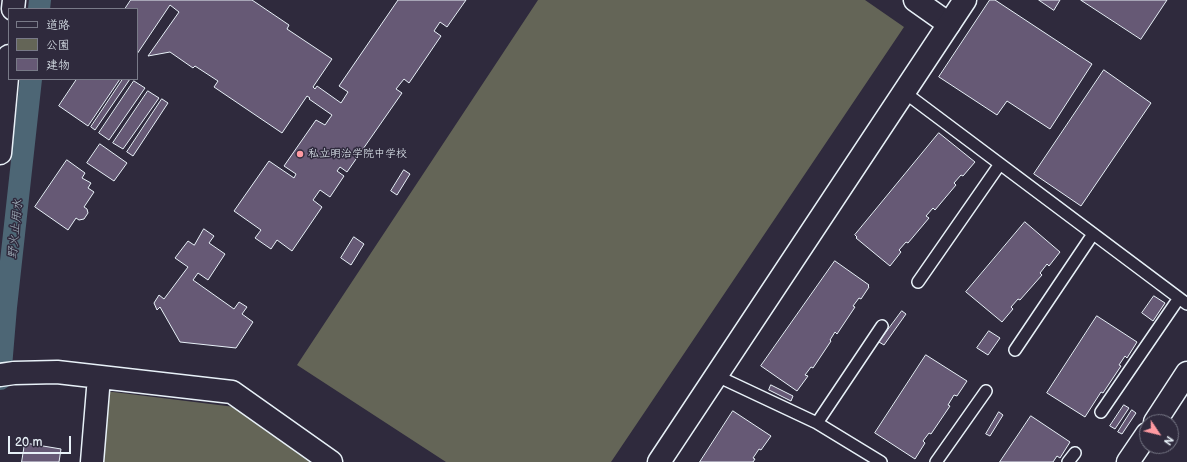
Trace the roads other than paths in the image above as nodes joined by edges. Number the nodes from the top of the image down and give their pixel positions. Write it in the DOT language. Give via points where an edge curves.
graph roads {
  1 [pos="914,0"];
  2 [pos="965,0"];
  3 [pos="949,24"];
  4 [pos="8,67"];
  5 [pos="904,92"];
  6 [pos="0,153"];
  7 [pos="1000,164"];
  8 [pos="1093,234"];
  9 [pos="918,282"];
  10 [pos="1183,301"];
  11 [pos="882,326"];
  12 [pos="1015,350"];
  13 [pos="1187,373"];
  14 [pos="7,374"];
  15 [pos="717,376"];
  16 [pos="99,377"];
  17 [pos="986,391"];
  18 [pos="1101,412"];
  19 [pos="1160,414"];
  20 [pos="817,423"];
  21 [pos="1139,446"];
  22 [pos="92,462"];
  23 [pos="331,462"];
  24 [pos="659,462"];
  25 [pos="881,462"];
  26 [pos="936,462"];
  27 [pos="1128,462"];
  1 -- 3 [label="street"];
  2 -- 3 [label="street"];
  3 -- 5 [label="street"];
  4 -- 6 [label="street"];
  5 -- 7 [label="lane"];
  5 -- 15 [label="street"];
  7 -- 8 [label="lane"];
  7 -- 9 [label="lane"];
  8 -- 10 [label="lane"];
  8 -- 12 [label="lane"];
  10 -- 18 [label="lane"];
  11 -- 20 [label="lane"];
  13 -- 19 [label="street"];
  14 -- 16 [label="street" via="57,372"];
  15 -- 20 [label="lane"];
  15 -- 24 [label="street"];
  16 -- 22 [label="street"];
  16 -- 23 [label="street" via="232,392"];
  17 -- 26 [label="lane"];
  20 -- 25 [label="lane"];
  21 -- 27 [label="street"];
}
